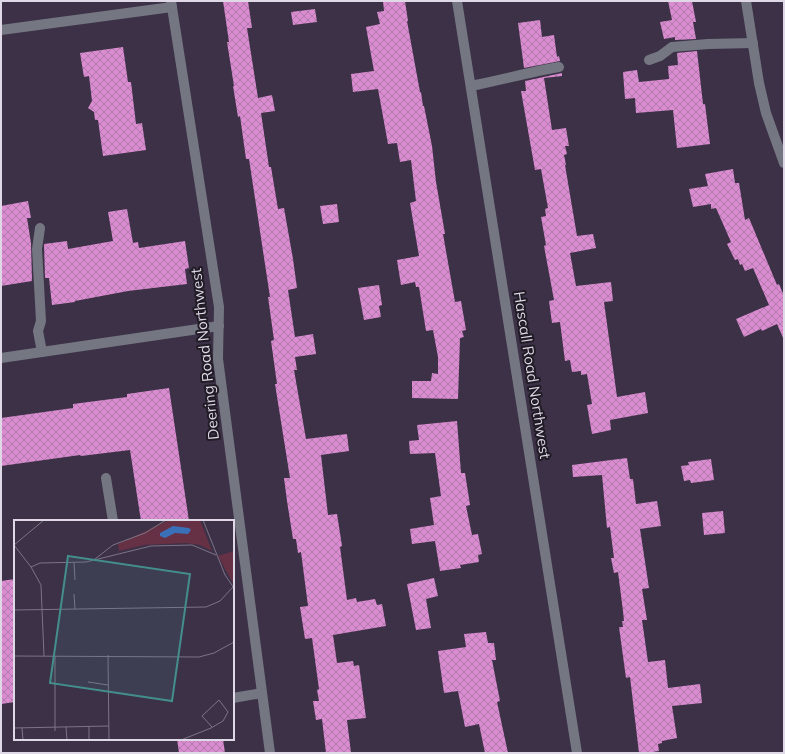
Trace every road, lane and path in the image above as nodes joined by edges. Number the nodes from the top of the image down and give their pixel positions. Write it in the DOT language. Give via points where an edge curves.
graph roads {
  1 [pos="457,1"];
  2 [pos="746,1"];
  3 [pos="171,4"];
  4 [pos="1,30"];
  5 [pos="753,43"];
  6 [pos="649,60"];
  7 [pos="559,67"];
  8 [pos="471,86"];
  9 [pos="783,161"];
  10 [pos="40,228"];
  11 [pos="219,326"];
  12 [pos="42,352"];
  13 [pos="1,358"];
  14 [pos="106,478"];
  15 [pos="112,520"];
  16 [pos="262,694"];
  17 [pos="234,698"];
  18 [pos="270,753"];
  19 [pos="577,753"];
  1 -- 8 [label="street, Hascall Road Northwest"];
  2 -- 5 [label="street"];
  3 -- 4 [label="street"];
  3 -- 11 [label="street, Deering Road Northwest"];
  5 -- 6 [label="street" via="672,47"];
  5 -- 9 [label="street" via="766,113"];
  7 -- 8 [label="street"];
  8 -- 19 [label="street, Hascall Road Northwest"];
  10 -- 12 [label="street" via="37,249 41,321 38,331"];
  11 -- 12 [label="street"];
  11 -- 16 [label="street, Deering Road Northwest" via="218,359"];
  12 -- 13 [label="street"];
  14 -- 15 [label="street"];
  16 -- 17 [label="street"];
  16 -- 18 [label="street, Deering Road Northwest"];
}
